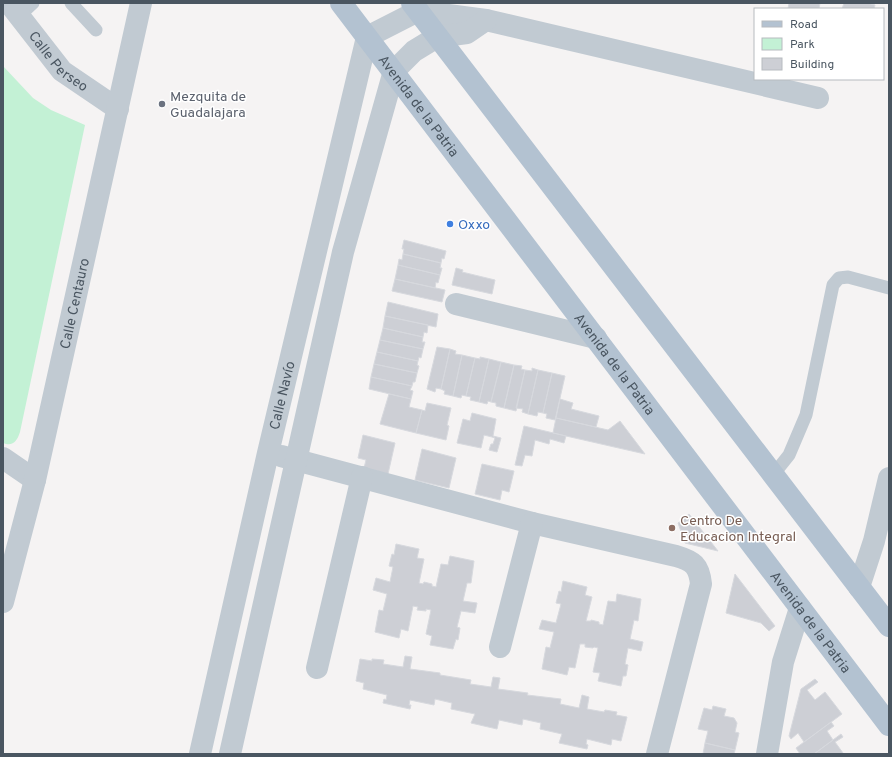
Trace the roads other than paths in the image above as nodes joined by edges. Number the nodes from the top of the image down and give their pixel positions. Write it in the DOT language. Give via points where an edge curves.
graph roads {
  1 [pos="71,3"];
  2 [pos="141,3"];
  3 [pos="341,3"];
  4 [pos="20,7"];
  5 [pos="415,7"];
  6 [pos="486,20"];
  7 [pos="96,30"];
  8 [pos="367,37"];
  9 [pos="437,37"];
  10 [pos="394,71"];
  11 [pos="818,98"];
  12 [pos="118,109"];
  13 [pos="889,288"];
  14 [pos="456,304"];
  15 [pos="596,338"];
  16 [pos="268,453"];
  17 [pos="3,458"];
  18 [pos="295,461"];
  19 [pos="773,475"];
  20 [pos="362,477"];
  21 [pos="889,478"];
  22 [pos="35,480"];
  23 [pos="532,523"];
  24 [pos="859,587"];
  25 [pos="3,602"];
  26 [pos="800,608"];
  27 [pos="889,626"];
  28 [pos="500,647"];
  29 [pos="317,668"];
  30 [pos="889,725"];
  31 [pos="202,754"];
  32 [pos="230,754"];
  33 [pos="657,754"];
  34 [pos="767,754"];
  1 -- 7 [label="lane"];
  2 -- 12 [label="street, Calle Centauro"];
  3 -- 8 [label="main road, Avenida de la Patria"];
  4 -- 12 [label="street, Calle Perseo" via="62,71"];
  5 -- 6 [label="street"];
  5 -- 8 [label="street"];
  5 -- 9 [label="main road"];
  6 -- 9 [label="street" via="467,33"];
  6 -- 11 [label="street"];
  8 -- 10 [label="main road, Avenida de la Patria"];
  8 -- 16 [label="street, Calle Navío"];
  9 -- 10 [label="street" via="414,51"];
  9 -- 19 [label="main road"];
  10 -- 15 [label="main road, Avenida de la Patria"];
  10 -- 18 [label="street, Calle Navío" via="343,252"];
  12 -- 22 [label="street, Calle Centauro"];
  13 -- 19 [label="lane" via="848,277 839,278 833,285 806,414 789,455"];
  14 -- 15 [label="street"];
  15 -- 26 [label="main road, Avenida de la Patria"];
  16 -- 18 [label="street"];
  16 -- 31 [label="street, Calle Navío"];
  17 -- 22 [label="street"];
  18 -- 20 [label="street"];
  18 -- 32 [label="street, Calle Navío"];
  19 -- 24 [label="main road"];
  20 -- 23 [label="street"];
  20 -- 29 [label="street"];
  21 -- 24 [label="street" via="874,541"];
  22 -- 25 [label="street, Calle Centauro"];
  23 -- 28 [label="street"];
  23 -- 33 [label="street" via="686,559 695,564 701,584"];
  24 -- 27 [label="main road"];
  26 -- 30 [label="main road, Avenida de la Patria"];
  26 -- 34 [label="street" via="783,662"];
}
